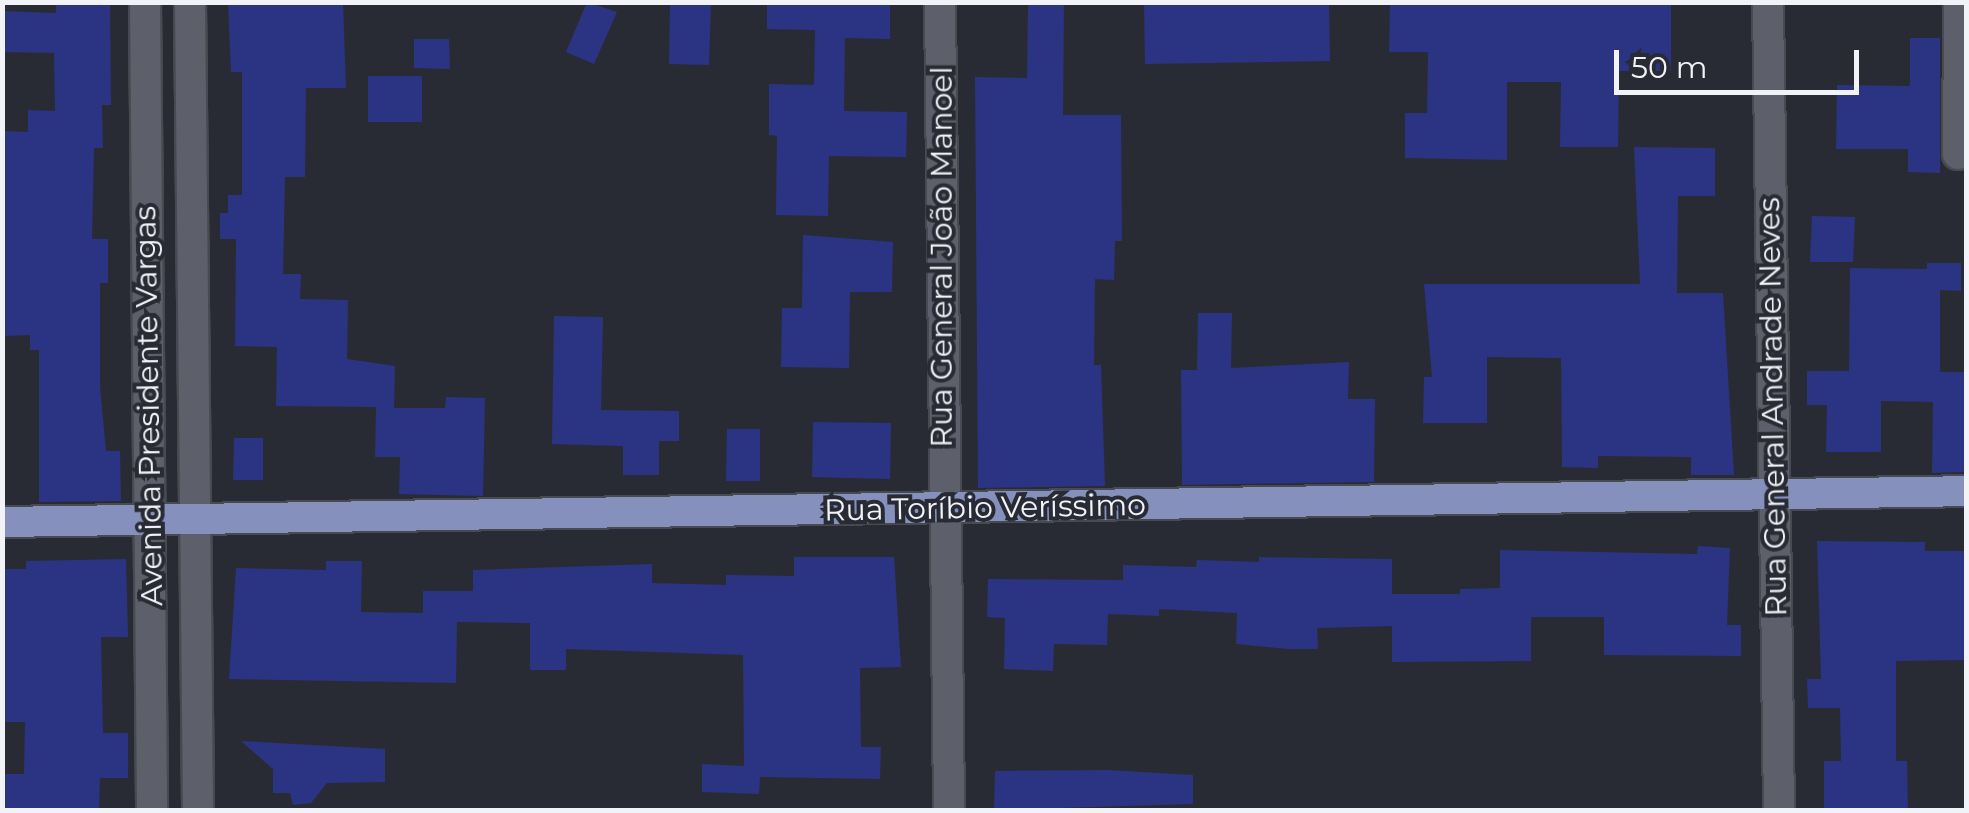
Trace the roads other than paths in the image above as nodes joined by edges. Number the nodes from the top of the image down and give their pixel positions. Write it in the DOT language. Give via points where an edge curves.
graph roads {
  1 [pos="144,2"];
  2 [pos="190,2"];
  3 [pos="940,2"];
  4 [pos="1768,2"];
  5 [pos="1959,2"];
  6 [pos="1958,154"];
  7 [pos="1966,491"];
  8 [pos="1774,492"];
  9 [pos="944,509"];
  10 [pos="196,519"];
  11 [pos="151,520"];
  12 [pos="2,522"];
  13 [pos="152,810"];
  14 [pos="198,810"];
  15 [pos="949,810"];
  16 [pos="1779,810"];
  1 -- 11 [label="street, Avenida Presidente Vargas"];
  2 -- 10 [label="street, Avenida Presidente Vargas"];
  3 -- 9 [label="street, Rua General João Manoel"];
  4 -- 8 [label="street, Rua General Andrade Neves"];
  5 -- 6 [label="street"];
  7 -- 8 [label="main road, Rua Toríbio Veríssimo"];
  8 -- 9 [label="main road, Rua Toríbio Veríssimo"];
  8 -- 16 [label="street, Rua General Andrade Neves"];
  9 -- 10 [label="main road, Rua Toríbio Veríssimo"];
  9 -- 15 [label="street, Rua General João Manoel"];
  10 -- 11 [label="main road, Rua Toríbio Veríssimo"];
  10 -- 14 [label="street, Avenida Presidente Vargas"];
  11 -- 12 [label="main road, Rua Toríbio Veríssimo"];
  11 -- 13 [label="street, Avenida Presidente Vargas"];
}
